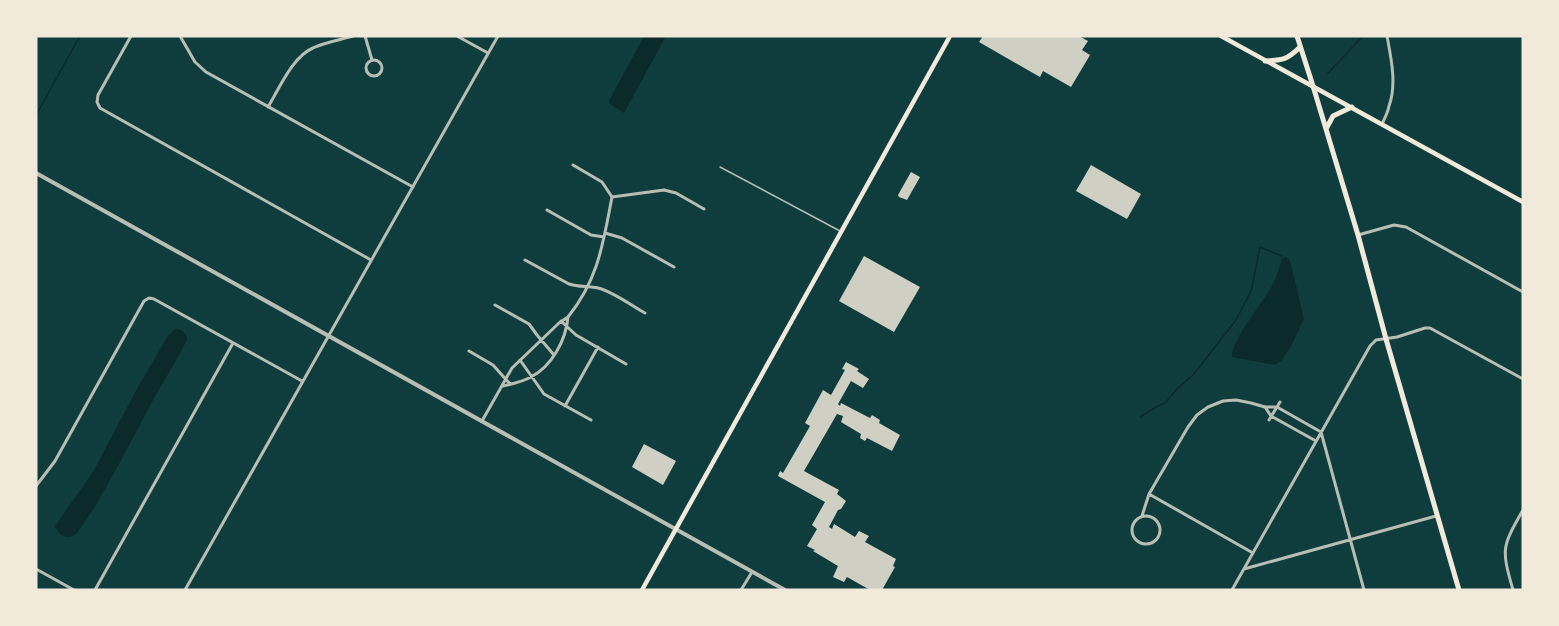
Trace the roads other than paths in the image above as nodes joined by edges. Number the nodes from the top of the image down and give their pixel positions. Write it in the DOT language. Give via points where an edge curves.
graph roads {
  1 [pos="131,36"];
  2 [pos="180,36"];
  3 [pos="353,36"];
  4 [pos="366,36"];
  5 [pos="457,36"];
  6 [pos="498,36"];
  7 [pos="950,36"];
  8 [pos="1221,36"];
  9 [pos="1296,36"];
  10 [pos="1387,36"];
  11 [pos="1300,47"];
  12 [pos="488,53"];
  13 [pos="372,60"];
  14 [pos="1265,61"];
  15 [pos="1313,86"];
  16 [pos="268,107"];
  17 [pos="1353,107"];
  18 [pos="1382,124"];
  19 [pos="1326,129"];
  20 [pos="573,165"];
  21 [pos="720,167"];
  22 [pos="36,174"];
  23 [pos="413,187"];
  24 [pos="612,197"];
  25 [pos="1523,202"];
  26 [pos="704,209"];
  27 [pos="547,210"];
  28 [pos="841,231"];
  29 [pos="604,235"];
  30 [pos="1358,235"];
  31 [pos="371,260"];
  32 [pos="525,260"];
  33 [pos="674,267"];
  34 [pos="588,287"];
  35 [pos="1523,292"];
  36 [pos="495,304"];
  37 [pos="645,313"];
  38 [pos="568,317"];
  39 [pos="561,321"];
  40 [pos="567,327"];
  41 [pos="328,336"];
  42 [pos="1386,339"];
  43 [pos="542,340"];
  44 [pos="234,343"];
  45 [pos="598,347"];
  46 [pos="469,351"];
  47 [pos="554,355"];
  48 [pos="520,360"];
  49 [pos="627,363"];
  50 [pos="531,377"];
  51 [pos="505,379"];
  52 [pos="1523,379"];
  53 [pos="302,381"];
  54 [pos="510,384"];
  55 [pos="503,386"];
  56 [pos="1278,404"];
  57 [pos="565,406"];
  58 [pos="1266,407"];
  59 [pos="1270,418"];
  60 [pos="591,420"];
  61 [pos="482,421"];
  62 [pos="1321,432"];
  63 [pos="1316,441"];
  64 [pos="36,486"];
  65 [pos="1149,494"];
  66 [pos="1523,510"];
  67 [pos="1438,515"];
  68 [pos="1142,516"];
  69 [pos="676,530"];
  70 [pos="1350,539"];
  71 [pos="1253,553"];
  72 [pos="36,569"];
  73 [pos="1244,569"];
  74 [pos="752,572"];
  75 [pos="74,590"];
  76 [pos="95,590"];
  77 [pos="185,590"];
  78 [pos="642,590"];
  79 [pos="741,590"];
  80 [pos="785,590"];
  81 [pos="1232,590"];
  82 [pos="1364,590"];
  83 [pos="1458,590"];
  84 [pos="1512,590"];
  1 -- 31 [label="street" via="98,96 100,108"];
  2 -- 16 [label="street" via="195,62 206,72"];
  3 -- 16 [label="street" via="303,54"];
  4 -- 13 [label="street"];
  5 -- 12 [label="street"];
  6 -- 12 [label="street"];
  7 -- 28 [label="main road"];
  8 -- 14 [label="main road"];
  9 -- 11 [label="main road"];
  10 -- 18 [label="street" via="1392,89"];
  11 -- 14 [label="main road" via="1285,60"];
  11 -- 15 [label="main road"];
  12 -- 23 [label="street"];
  13 -- 13 [label="street" via="366,67 367,73 378,76 382,67 379,61"];
  14 -- 15 [label="main road"];
  15 -- 17 [label="main road"];
  15 -- 19 [label="main road"];
  16 -- 23 [label="street"];
  17 -- 18 [label="main road"];
  17 -- 19 [label="main road" via="1333,116"];
  18 -- 25 [label="main road"];
  19 -- 30 [label="main road"];
  20 -- 24 [label="street" via="602,182"];
  21 -- 28 [label="lane"];
  22 -- 41 [label="street"];
  23 -- 31 [label="street"];
  24 -- 26 [label="street" via="664,190"];
  24 -- 29 [label="street"];
  27 -- 29 [label="street" via="591,234"];
  28 -- 69 [label="main road"];
  29 -- 33 [label="street" via="622,238"];
  29 -- 34 [label="street"];
  30 -- 35 [label="street" via="1394,225 1406,227"];
  30 -- 42 [label="main road"];
  31 -- 41 [label="street"];
  32 -- 34 [label="street" via="569,284"];
  34 -- 37 [label="street" via="604,291"];
  34 -- 38 [label="street"];
  36 -- 43 [label="street" via="529,324"];
  38 -- 39 [label="street"];
  38 -- 40 [label="street"];
  39 -- 40 [label="street"];
  39 -- 43 [label="street"];
  40 -- 45 [label="street"];
  40 -- 47 [label="street"];
  41 -- 53 [label="street"];
  41 -- 61 [label="street"];
  42 -- 52 [label="street" via="1430,328"];
  42 -- 62 [label="street" via="1376,340 1370,346"];
  42 -- 67 [label="main road"];
  43 -- 47 [label="street"];
  43 -- 48 [label="street"];
  44 -- 53 [label="street"];
  44 -- 64 [label="street" via="154,299 144,301 55,460"];
  44 -- 76 [label="street"];
  45 -- 49 [label="street"];
  45 -- 57 [label="street"];
  46 -- 51 [label="street" via="493,365"];
  47 -- 50 [label="street"];
  48 -- 50 [label="street"];
  48 -- 51 [label="street"];
  50 -- 54 [label="street"];
  50 -- 57 [label="street" via="544,394"];
  51 -- 54 [label="street"];
  51 -- 55 [label="street"];
  53 -- 77 [label="street"];
  54 -- 55 [label="street"];
  55 -- 61 [label="street"];
  56 -- 58 [label="street"];
  56 -- 59 [label="street"];
  56 -- 62 [label="street"];
  57 -- 60 [label="street"];
  58 -- 59 [label="street"];
  58 -- 65 [label="street" via="1223,401 1197,415"];
  59 -- 63 [label="street"];
  61 -- 69 [label="street"];
  62 -- 63 [label="street"];
  62 -- 70 [label="street"];
  63 -- 71 [label="street"];
  65 -- 68 [label="street"];
  65 -- 71 [label="street"];
  66 -- 84 [label="street" via="1504,552"];
  67 -- 70 [label="street"];
  67 -- 83 [label="main road"];
  68 -- 68 [label="street" via="1134,522 1133,536 1140,543 1150,544 1157,539 1160,526 1155,519"];
  69 -- 74 [label="street"];
  69 -- 78 [label="main road"];
  70 -- 73 [label="street"];
  70 -- 82 [label="street"];
  71 -- 73 [label="street"];
  72 -- 75 [label="street"];
  73 -- 81 [label="street"];
  74 -- 79 [label="street"];
  74 -- 80 [label="street"];
}
